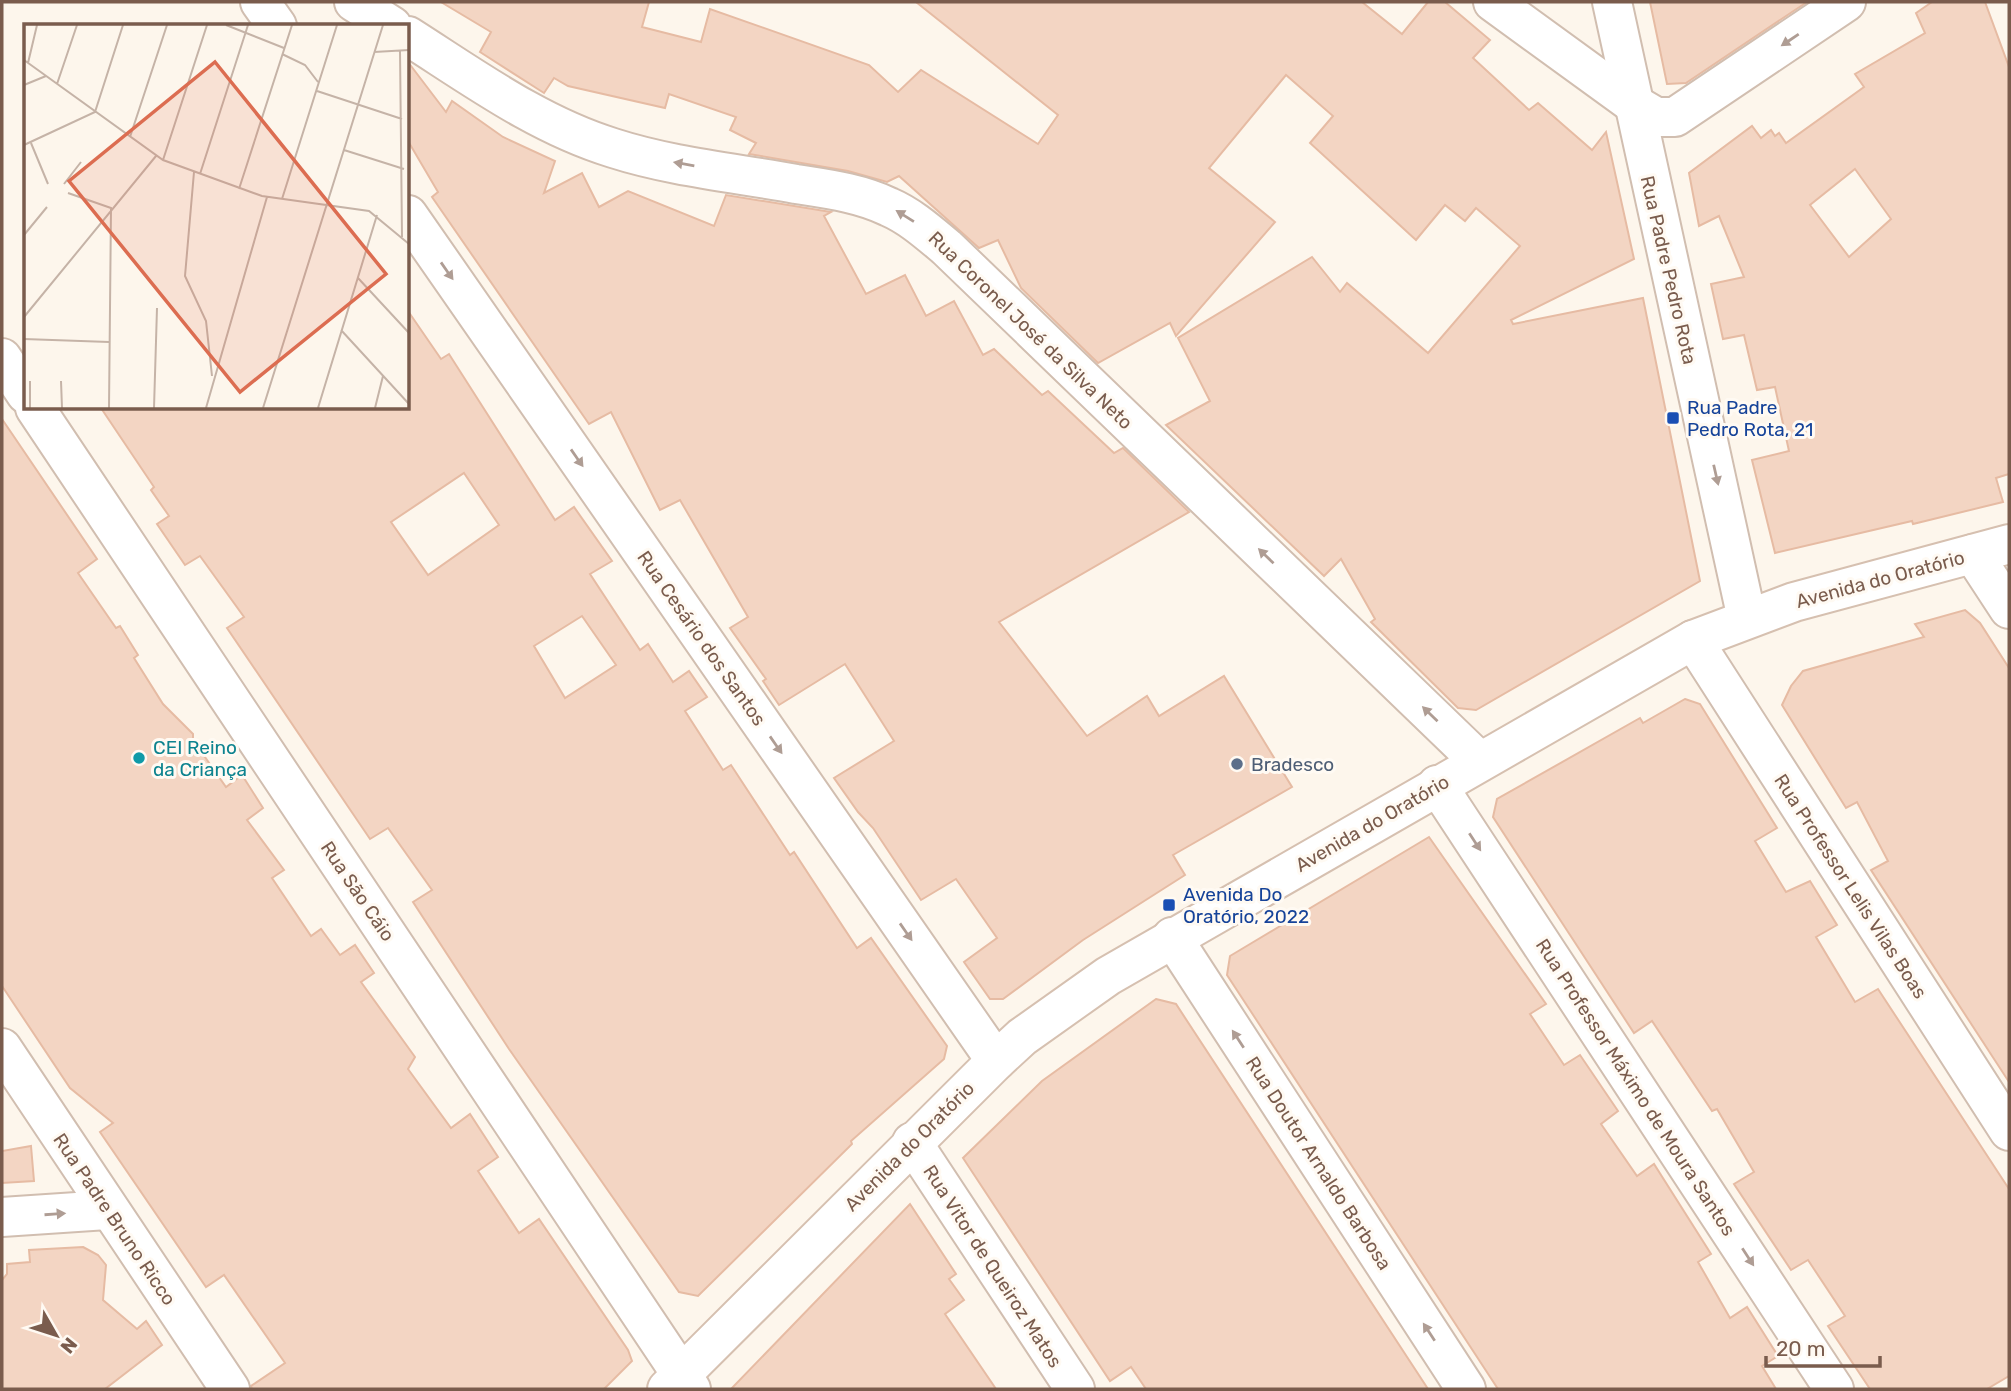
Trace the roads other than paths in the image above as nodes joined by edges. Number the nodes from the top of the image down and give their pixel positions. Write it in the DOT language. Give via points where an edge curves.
graph roads {
  1 [pos="260,2"];
  2 [pos="354,2"];
  3 [pos="1493,2"];
  4 [pos="1612,2"];
  5 [pos="1846,2"];
  6 [pos="276,24"];
  7 [pos="389,24"];
  8 [pos="410,37"];
  9 [pos="1632,103"];
  10 [pos="410,218"];
  11 [pos="2,358"];
  12 [pos="24,391"];
  13 [pos="36,410"];
  14 [pos="1991,549"];
  15 [pos="2009,609"];
  16 [pos="1747,619"];
  17 [pos="1693,640"];
  18 [pos="1479,761"];
  19 [pos="1437,785"];
  20 [pos="1172,937"];
  21 [pos="2,1048"];
  22 [pos="996,1061"];
  23 [pos="2009,1131"];
  24 [pos="912,1142"];
  25 [pos="107,1210"];
  26 [pos="2,1217"];
  27 [pos="680,1384"];
  28 [pos="230,1389"];
  29 [pos="1075,1389"];
  30 [pos="1466,1389"];
  31 [pos="1834,1389"];
  1 -- 6 [label="street"];
  2 -- 7 [label="street"];
  3 -- 9 [label="street"];
  4 -- 9 [label="street, Rua Padre Pedro Rota"];
  5 -- 9 [label="street, one-way" via="1675,117 1656,117"];
  18 -- 8 [label="street, Rua Coronel José da Silva Neto, one-way" via="918,224 855,194 671,162 568,133"];
  9 -- 16 [label="street, Rua Padre Pedro Rota, one-way"];
  10 -- 22 [label="street, Rua Cesário dos Santos, one-way"];
  11 -- 12 [label="street"];
  13 -- 27 [label="street, Rua São Cáio"];
  14 -- 15 [label="street"];
  14 -- 16 [label="street, Avenida do Oratório" via="1794,601"];
  16 -- 17 [label="street, Avenida do Oratório"];
  17 -- 18 [label="street, Avenida do Oratório"];
  17 -- 23 [label="street, Rua Professor Lelis Vilas Boas"];
  18 -- 19 [label="street, Avenida do Oratório"];
  19 -- 20 [label="street, Avenida do Oratório"];
  19 -- 31 [label="street, Rua Professor Máximo de Moura Santos, one-way"];
  20 -- 22 [label="street, Avenida do Oratório" via="1108,976"];
  30 -- 20 [label="street, Rua Doutor Arnaldo Barbosa, one-way"];
  21 -- 25 [label="street, Rua Padre Bruno Ricco"];
  22 -- 24 [label="street, Avenida do Oratório"];
  24 -- 27 [label="street, Avenida do Oratório"];
  24 -- 29 [label="street, Rua Vitor de Queiroz Matos"];
  26 -- 25 [label="street, one-way"];
  25 -- 28 [label="street, Rua Padre Bruno Ricco"];
}
